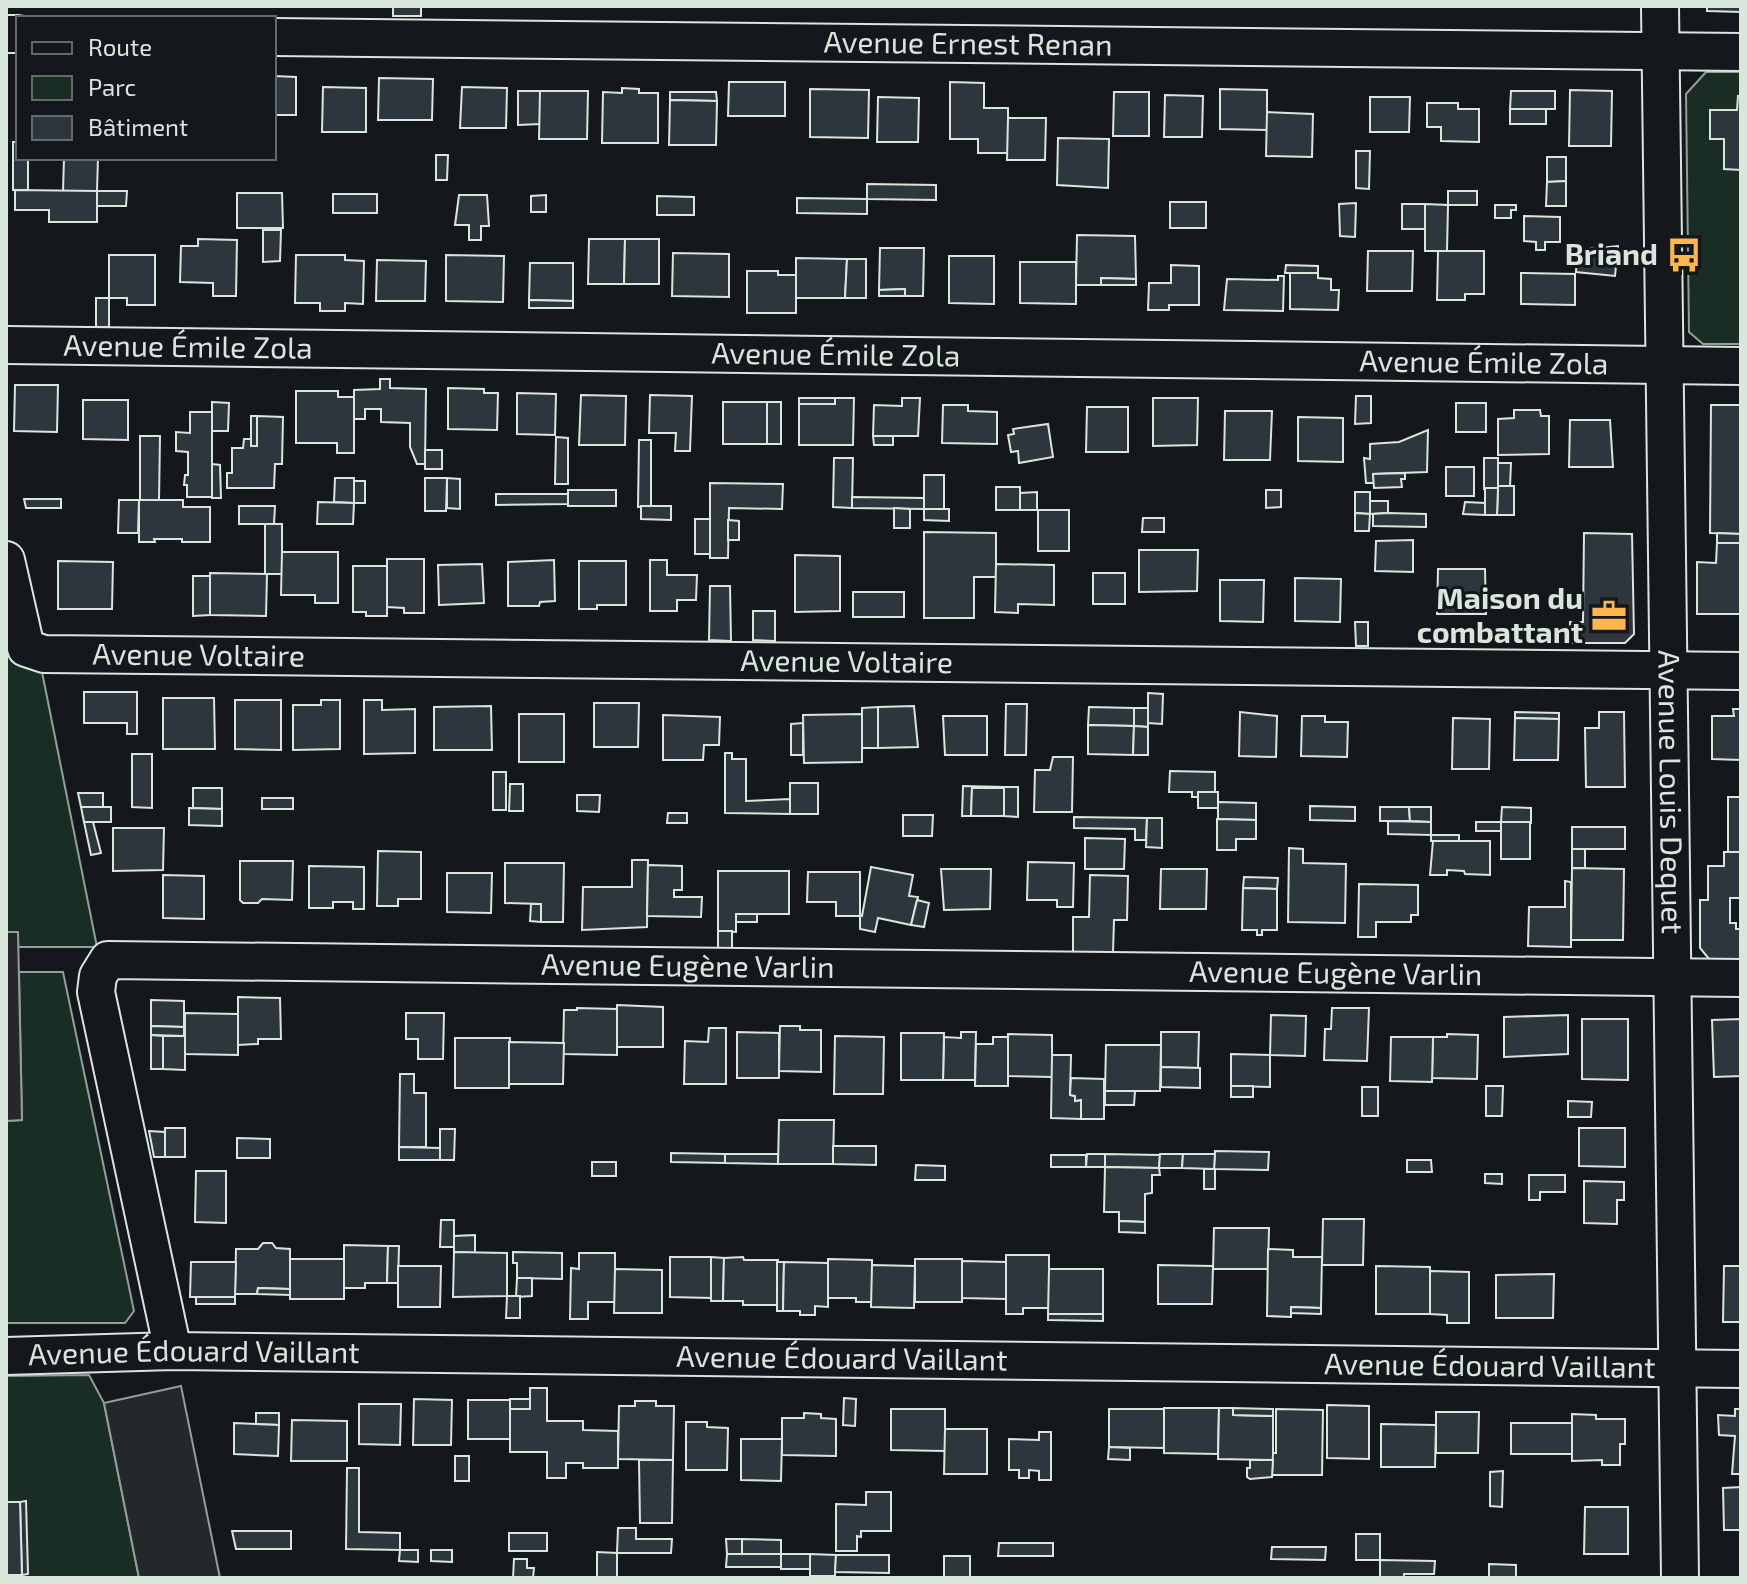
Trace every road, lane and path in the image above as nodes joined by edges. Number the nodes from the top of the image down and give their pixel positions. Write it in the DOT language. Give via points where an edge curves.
graph roads {
  1 [pos="1660,6"];
  2 [pos="276,37"];
  3 [pos="1661,51"];
  4 [pos="1741,52"];
  5 [pos="6,345"];
  6 [pos="1665,365"];
  7 [pos="1741,366"];
  8 [pos="6,560"];
  9 [pos="1670,671"];
  10 [pos="1741,671"];
  11 [pos="1671,977"];
  12 [pos="1741,978"];
  13 [pos="173,1351"];
  14 [pos="6,1356"];
  15 [pos="1678,1368"];
  16 [pos="1741,1369"];
  17 [pos="1680,1578"];
  1 -- 3 [label="street, Avenue Louis Dequet"];
  2 -- 3 [label="street, Avenue Ernest Renan"];
  3 -- 4 [label="street, Avenue Ernest Renan"];
  3 -- 6 [label="street, Avenue Louis Dequet"];
  5 -- 6 [label="street, Avenue Émile Zola"];
  6 -- 7 [label="street, Avenue Émile Zola"];
  6 -- 9 [label="street, Avenue Louis Dequet"];
  8 -- 9 [label="street, Avenue Voltaire" via="26,648 44,654"];
  9 -- 10 [label="street, Avenue Voltaire"];
  9 -- 11 [label="street, Avenue Louis Dequet"];
  11 -- 12 [label="street"];
  11 -- 13 [label="street, Avenue Eugène Varlin" via="108,960 96,992"];
  11 -- 15 [label="street, Avenue Louis Dequet"];
  13 -- 14 [label="street, Avenue Édouard Vaillant"];
  13 -- 15 [label="street, Avenue Édouard Vaillant"];
  15 -- 16 [label="street, Avenue Édouard Vaillant"];
  15 -- 17 [label="street, Avenue Louis Dequet"];
}
